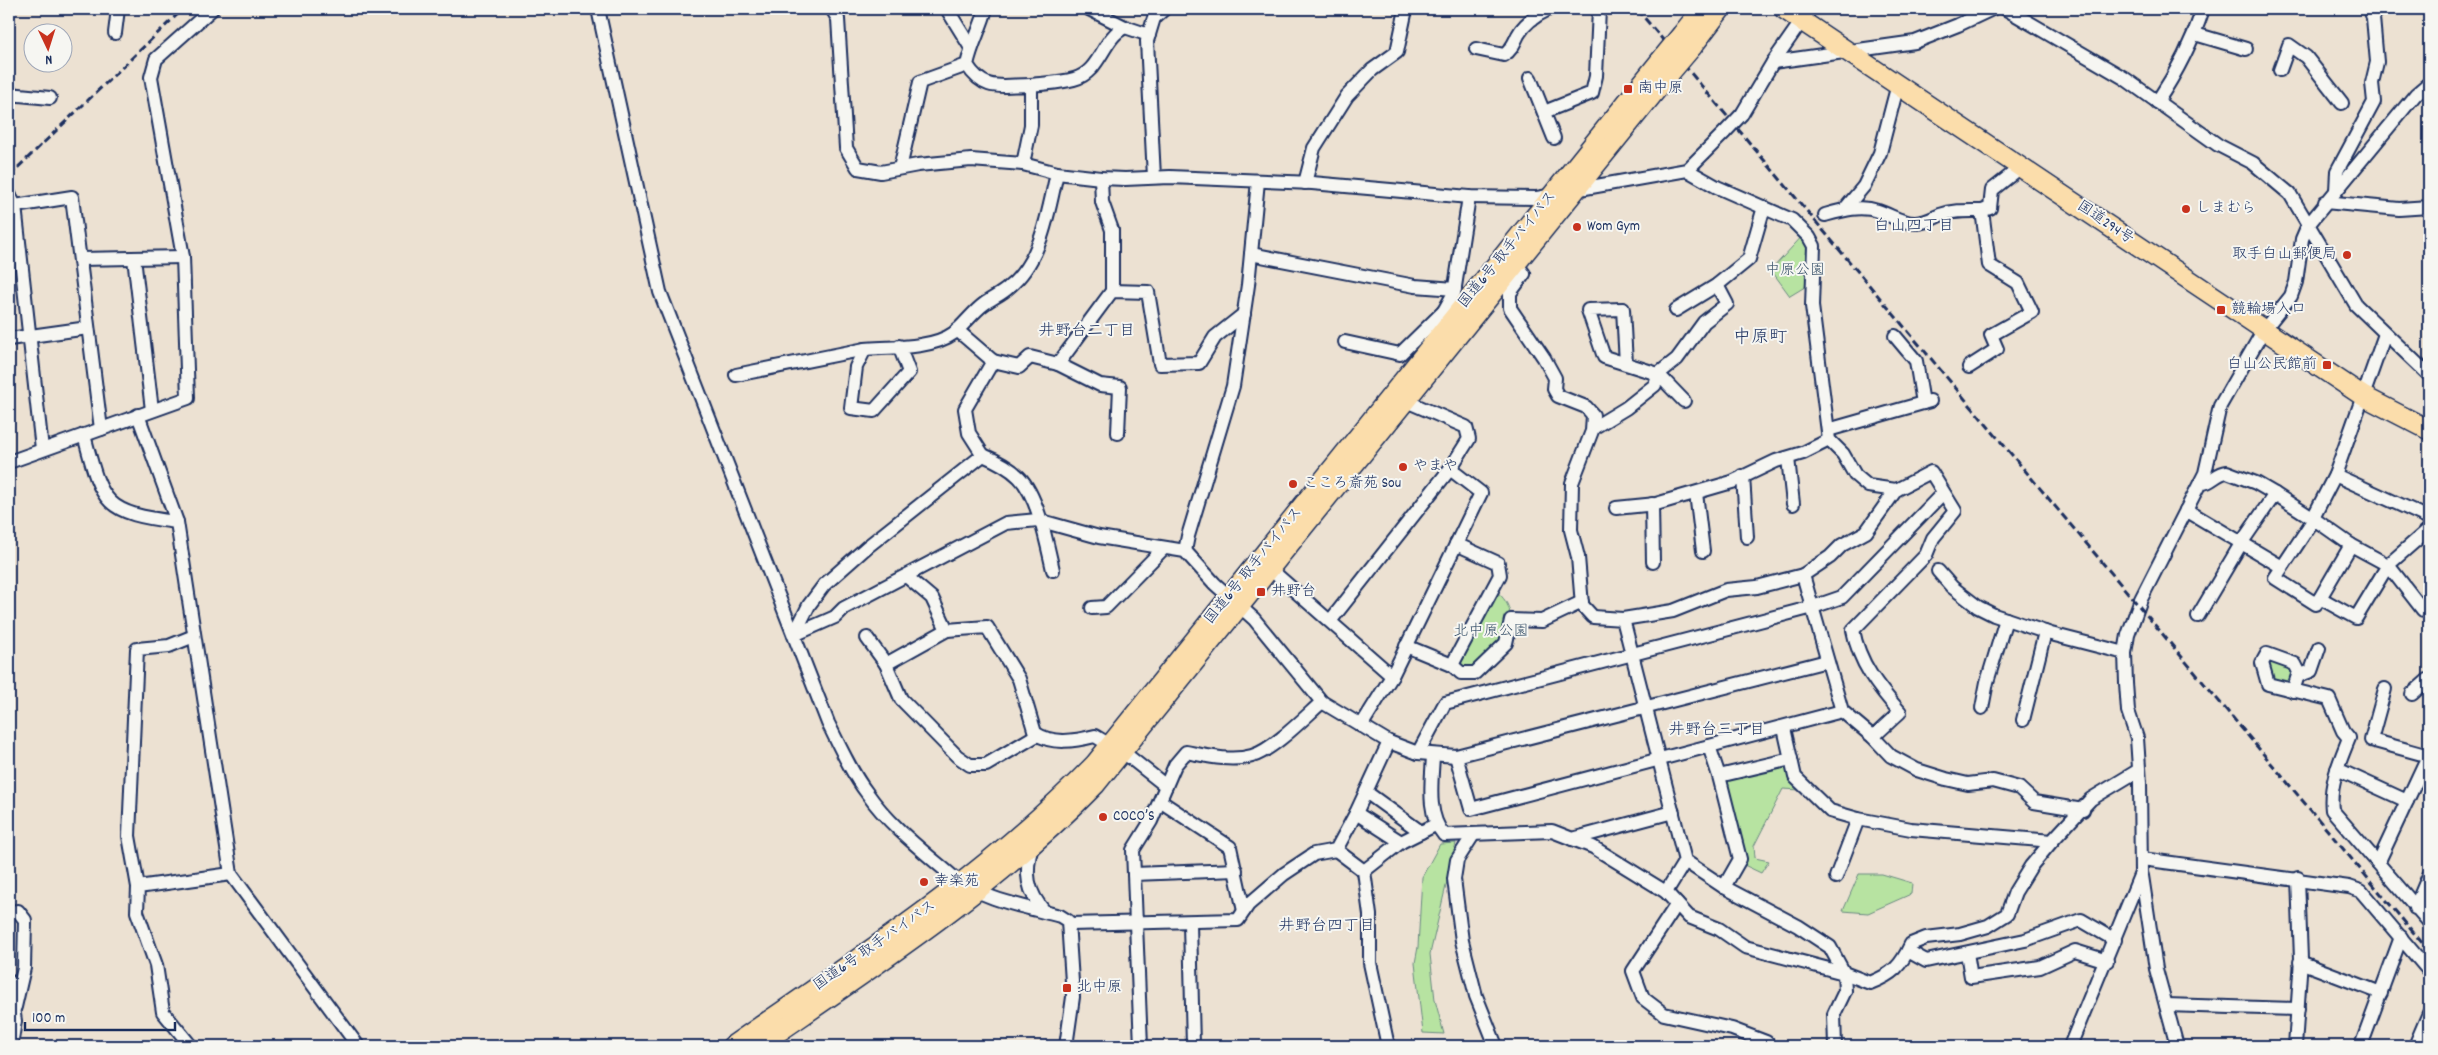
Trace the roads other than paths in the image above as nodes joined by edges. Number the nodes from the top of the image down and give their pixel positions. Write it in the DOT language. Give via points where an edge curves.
graph roads {
  1 [pos="118,9"];
  2 [pos="212,9"];
  3 [pos="598,9"];
  4 [pos="832,9"];
  5 [pos="947,9"];
  6 [pos="986,9"];
  7 [pos="1089,9"];
  8 [pos="1164,9"];
  9 [pos="1406,9"];
  10 [pos="1549,9"];
  11 [pos="1599,9"];
  12 [pos="1702,9"];
  13 [pos="1721,9"];
  14 [pos="1784,9"];
  15 [pos="1992,9"];
  16 [pos="2006,9"];
  17 [pos="2203,9"];
  18 [pos="2370,9"];
  19 [pos="1806,14"];
  20 [pos="1125,27"];
  21 [pos="115,32"];
  22 [pos="2195,34"];
  23 [pos="1149,35"];
  24 [pos="1687,40"];
  25 [pos="971,48"];
  26 [pos="1476,50"];
  27 [pos="1847,50"];
  28 [pos="2246,50"];
  29 [pos="1773,62"];
  30 [pos="968,65"];
  31 [pos="1665,67"];
  32 [pos="2280,70"];
  33 [pos="1530,78"];
  34 [pos="2429,83"];
  35 [pos="1898,84"];
  36 [pos="1031,85"];
  37 [pos="9,94"];
  38 [pos="50,98"];
  39 [pos="2157,102"];
  40 [pos="2342,103"];
  41 [pos="1544,112"];
  42 [pos="1554,138"];
  43 [pos="1024,164"];
  44 [pos="2020,167"];
  45 [pos="900,168"];
  46 [pos="1687,170"];
  47 [pos="1056,173"];
  48 [pos="1154,177"];
  49 [pos="1101,178"];
  50 [pos="1258,181"];
  51 [pos="1305,183"];
  52 [pos="1574,190"];
  53 [pos="2336,191"];
  54 [pos="9,194"];
  55 [pos="1551,196"];
  56 [pos="1469,197"];
  57 [pos="2325,202"];
  58 [pos="15,206"];
  59 [pos="1764,207"];
  60 [pos="2429,207"];
  61 [pos="1844,210"];
  62 [pos="1982,211"];
  63 [pos="1825,215"];
  64 [pos="2308,225"];
  65 [pos="1251,254"];
  66 [pos="183,257"];
  67 [pos="134,258"];
  68 [pos="80,259"];
  69 [pos="1516,263"];
  70 [pos="1717,286"];
  71 [pos="1455,289"];
  72 [pos="1112,291"];
  73 [pos="1676,310"];
  74 [pos="1244,314"];
  75 [pos="1448,315"];
  76 [pos="88,328"];
  77 [pos="957,330"];
  78 [pos="2263,331"];
  79 [pos="2385,334"];
  80 [pos="29,336"];
  81 [pos="1895,336"];
  82 [pos="9,339"];
  83 [pos="1345,342"];
  84 [pos="899,346"];
  85 [pos="865,349"];
  86 [pos="993,361"];
  87 [pos="1058,364"];
  88 [pos="1626,364"];
  89 [pos="1969,367"];
  90 [pos="1658,374"];
  91 [pos="736,375"];
  92 [pos="2429,375"];
  93 [pos="2362,396"];
  94 [pos="1406,401"];
  95 [pos="1684,401"];
  96 [pos="152,410"];
  97 [pos="138,415"];
  98 [pos="1592,428"];
  99 [pos="101,429"];
  100 [pos="2429,430"];
  101 [pos="1118,433"];
  102 [pos="84,435"];
  103 [pos="1828,435"];
  104 [pos="42,449"];
  105 [pos="982,455"];
  106 [pos="1788,458"];
  107 [pos="9,462"];
  108 [pos="1450,469"];
  109 [pos="2335,475"];
  110 [pos="1742,476"];
  111 [pos="2200,484"];
  112 [pos="1896,490"];
  113 [pos="1696,493"];
  114 [pos="1943,493"];
  115 [pos="2275,494"];
  116 [pos="1652,504"];
  117 [pos="1793,504"];
  118 [pos="1616,508"];
  119 [pos="2186,510"];
  120 [pos="2429,518"];
  121 [pos="2313,519"];
  122 [pos="1041,521"];
  123 [pos="177,522"];
  124 [pos="2429,529"];
  125 [pos="1747,537"];
  126 [pos="2242,542"];
  127 [pos="1456,544"];
  128 [pos="2351,545"];
  129 [pos="1164,548"];
  130 [pos="1185,551"];
  131 [pos="1703,551"];
  132 [pos="1653,562"];
  133 [pos="2388,565"];
  134 [pos="2282,566"];
  135 [pos="1270,569"];
  136 [pos="1054,570"];
  137 [pos="1938,571"];
  138 [pos="1803,575"];
  139 [pos="906,576"];
  140 [pos="2320,598"];
  141 [pos="1235,602"];
  142 [pos="1582,602"];
  143 [pos="1813,607"];
  144 [pos="1092,608"];
  145 [pos="2429,609"];
  146 [pos="2198,616"];
  147 [pos="1622,619"];
  148 [pos="2006,619"];
  149 [pos="1331,620"];
  150 [pos="947,630"];
  151 [pos="2045,632"];
  152 [pos="794,634"];
  153 [pos="194,636"];
  154 [pos="867,638"];
  155 [pos="1406,646"];
  156 [pos="2319,648"];
  157 [pos="2125,653"];
  158 [pos="1631,654"];
  159 [pos="1827,660"];
  160 [pos="886,664"];
  161 [pos="1452,665"];
  162 [pos="1392,676"];
  163 [pos="2298,676"];
  164 [pos="2429,679"];
  165 [pos="2385,689"];
  166 [pos="2294,691"];
  167 [pos="2412,694"];
  168 [pos="1322,702"];
  169 [pos="1645,706"];
  170 [pos="1982,708"];
  171 [pos="1842,711"];
  172 [pos="2023,720"];
  173 [pos="1361,726"];
  174 [pos="1784,728"];
  175 [pos="1038,735"];
  176 [pos="1873,737"];
  177 [pos="2349,738"];
  178 [pos="2371,740"];
  179 [pos="1389,742"];
  180 [pos="1708,746"];
  181 [pos="1117,748"];
  182 [pos="1418,753"];
  183 [pos="1433,755"];
  184 [pos="1456,756"];
  185 [pos="2429,756"];
  186 [pos="1660,759"];
  187 [pos="1791,759"];
  188 [pos="2336,769"];
  189 [pos="2139,770"];
  190 [pos="1719,776"];
  191 [pos="1166,786"];
  192 [pos="1366,792"];
  193 [pos="2407,800"];
  194 [pos="1160,801"];
  195 [pos="2083,810"];
  196 [pos="1673,812"];
  197 [pos="1356,813"];
  198 [pos="1858,819"];
  199 [pos="1435,825"];
  200 [pos="1421,832"];
  201 [pos="1474,835"];
  202 [pos="1572,839"];
  203 [pos="2052,841"];
  204 [pos="1401,842"];
  205 [pos="1032,847"];
  206 [pos="1336,850"];
  207 [pos="2142,859"];
  208 [pos="1685,861"];
  209 [pos="2378,863"];
  210 [pos="1236,870"];
  211 [pos="1364,871"];
  212 [pos="231,874"];
  213 [pos="1134,874"];
  214 [pos="2141,874"];
  215 [pos="2429,875"];
  216 [pos="1836,877"];
  217 [pos="2298,878"];
  218 [pos="138,887"];
  219 [pos="1724,887"];
  220 [pos="970,888"];
  221 [pos="1666,892"];
  222 [pos="1677,904"];
  223 [pos="2415,908"];
  224 [pos="1244,911"];
  225 [pos="9,912"];
  226 [pos="1045,912"];
  227 [pos="1190,922"];
  228 [pos="2429,922"];
  229 [pos="1137,923"];
  230 [pos="1070,924"];
  231 [pos="2401,937"];
  232 [pos="2115,940"];
  233 [pos="1908,951"];
  234 [pos="1967,954"];
  235 [pos="2107,961"];
  236 [pos="2300,962"];
  237 [pos="2429,970"];
  238 [pos="1844,973"];
  239 [pos="9,981"];
  240 [pos="2381,993"];
  241 [pos="2166,1005"];
  242 [pos="12,1008"];
  243 [pos="2298,1008"];
  244 [pos="2429,1013"];
  245 [pos="2075,1032"];
  246 [pos="11,1046"];
  247 [pos="191,1046"];
  248 [pos="358,1046"];
  249 [pos="732,1046"];
  250 [pos="758,1046"];
  251 [pos="1066,1046"];
  252 [pos="1141,1046"];
  253 [pos="1192,1046"];
  254 [pos="1388,1046"];
  255 [pos="1496,1046"];
  256 [pos="1770,1046"];
  257 [pos="1835,1046"];
  258 [pos="2061,1046"];
  259 [pos="2070,1046"];
  260 [pos="2177,1046"];
  261 [pos="2295,1046"];
  262 [pos="2361,1046"];
  263 [pos="2415,1046"];
  1 -- 21 [label="street"];
  2 -- 66 [label="street" via="156,59 151,77"];
  3 -- 152 [label="street" via="660,292"];
  4 -- 45 [label="street" via="838,19 846,148 858,168 881,172"];
  5 -- 25 [label="street"];
  6 -- 25 [label="street"];
  7 -- 20 [label="street"];
  8 -- 23 [label="street" via="1154,18"];
  9 -- 51 [label="street" via="1397,52 1372,70 1347,96 1314,148"];
  10 -- 26 [label="street" via="1526,23 1511,50 1504,55"];
  11 -- 41 [label="street" via="1596,76 1592,93"];
  12 -- 24 [label="highway, 国道6号 取手バイパス"];
  13 -- 24 [label="highway, 国道6号 取手バイパス"];
  14 -- 19 [label="highway, 国道294号"];
  15 -- 27 [label="street" via="1915,42"];
  16 -- 39 [label="street" via="2124,78"];
  17 -- 22 [label="street"];
  18 -- 53 [label="street" via="2377,62 2372,83 2374,102 2337,172"];
  19 -- 27 [label="highway, 国道294号"];
  19 -- 29 [label="street"];
  20 -- 23 [label="street"];
  20 -- 36 [label="street" via="1115,32 1093,68 1076,79"];
  22 -- 28 [label="street"];
  22 -- 39 [label="street"];
  23 -- 48 [label="street" via="1146,41"];
  24 -- 31 [label="highway, 国道6号 取手バイパス, bridge"];
  25 -- 30 [label="street"];
  27 -- 29 [label="street"];
  27 -- 35 [label="highway, 国道294号"];
  29 -- 46 [label="street, bridge" via="1742,114"];
  30 -- 36 [label="street" via="974,76 986,85"];
  30 -- 45 [label="street" via="920,82"];
  31 -- 52 [label="highway, 国道6号 取手バイパス"];
  31 -- 55 [label="highway, 国道6号 取手バイパス"];
  32 -- 40 [label="street" via="2289,45 2306,57"];
  33 -- 41 [label="street"];
  34 -- 53 [label="street" via="2416,94"];
  35 -- 44 [label="highway, 国道294号"];
  35 -- 61 [label="street" via="1880,153 1864,186"];
  36 -- 43 [label="street" via="1031,126"];
  37 -- 38 [label="street"];
  39 -- 64 [label="street" via="2218,145 2260,169 2290,194"];
  41 -- 42 [label="street"];
  43 -- 45 [label="street" via="971,160"];
  43 -- 47 [label="street"];
  44 -- 62 [label="street" via="1992,190 1990,208"];
  44 -- 78 [label="highway, 国道294号"];
  46 -- 52 [label="street"];
  46 -- 59 [label="street"];
  47 -- 49 [label="street"];
  47 -- 77 [label="street" via="1040,239 1030,263 1010,286 982,305"];
  48 -- 49 [label="street"];
  48 -- 50 [label="street"];
  49 -- 72 [label="street" via="1102,202 1112,230"];
  50 -- 51 [label="street"];
  50 -- 65 [label="street"];
  51 -- 56 [label="street"];
  52 -- 55 [label="street"];
  52 -- 69 [label="highway, 国道6号 取手バイパス"];
  53 -- 57 [label="street"];
  54 -- 58 [label="street"];
  55 -- 56 [label="street"];
  55 -- 75 [label="highway, 国道6号 取手バイパス"];
  56 -- 71 [label="street"];
  57 -- 60 [label="street" via="2400,209"];
  57 -- 64 [label="street"];
  58 -- 68 [label="street" via="72,197"];
  58 -- 80 [label="street"];
  59 -- 70 [label="street" via="1749,259"];
  59 -- 103 [label="street" via="1792,220 1814,246 1812,306"];
  61 -- 62 [label="street" via="1879,211 1911,223 1924,223 1958,211"];
  61 -- 63 [label="street"];
  62 -- 89 [label="street" via="1989,265 2018,283 2032,312 1991,334 1997,349"];
  64 -- 78 [label="street" via="2302,239 2291,296"];
  64 -- 79 [label="street" via="2356,306"];
  65 -- 71 [label="street" via="1415,286"];
  65 -- 74 [label="street"];
  66 -- 67 [label="street"];
  66 -- 96 [label="street" via="188,398"];
  67 -- 68 [label="street"];
  67 -- 96 [label="street"];
  68 -- 76 [label="street"];
  69 -- 94 [label="highway, 国道6号 取手バイパス"];
  69 -- 98 [label="street" via="1524,274 1510,293 1510,308 1555,378 1554,389 1558,396 1586,407 1593,415"];
  70 -- 73 [label="street"];
  70 -- 90 [label="street" via="1727,304 1704,322 1677,360"];
  71 -- 75 [label="street"];
  72 -- 74 [label="street" via="1148,292 1160,364 1200,363 1215,337"];
  72 -- 87 [label="street"];
  74 -- 130 [label="street" via="1230,397"];
  75 -- 83 [label="street" via="1400,354"];
  75 -- 141 [label="highway, 国道6号 取手バイパス"];
  76 -- 80 [label="street"];
  76 -- 99 [label="street"];
  77 -- 84 [label="street" via="921,345"];
  77 -- 86 [label="street"];
  78 -- 93 [label="highway, 国道294号"];
  78 -- 111 [label="street" via="2220,406"];
  79 -- 92 [label="street"];
  79 -- 93 [label="street"];
  80 -- 82 [label="street"];
  80 -- 104 [label="street"];
  81 -- 103 [label="street" via="1916,361 1926,402"];
  84 -- 85 [label="street"];
  84 -- 85 [label="street" via="909,372 874,411 851,408 856,367"];
  85 -- 91 [label="street"];
  86 -- 87 [label="street" via="1019,367 1030,357"];
  86 -- 105 [label="street" via="965,409 969,433"];
  87 -- 101 [label="street" via="1100,385 1120,387"];
  88 -- 88 [label="street" via="1604,357 1588,310 1623,309"];
  88 -- 90 [label="street"];
  90 -- 95 [label="street"];
  90 -- 98 [label="street" via="1655,385 1626,408"];
  93 -- 100 [label="highway, 国道294号"];
  93 -- 109 [label="street"];
  94 -- 108 [label="street" via="1466,427 1469,440"];
  94 -- 135 [label="highway, 国道6号 取手バイパス"];
  96 -- 97 [label="street"];
  97 -- 99 [label="street"];
  97 -- 123 [label="street"];
  98 -- 142 [label="street" via="1572,483 1571,530 1578,557"];
  99 -- 102 [label="street"];
  102 -- 104 [label="street"];
  102 -- 123 [label="street" via="97,482 105,498 142,517"];
  103 -- 106 [label="street" via="1803,453"];
  103 -- 112 [label="street" via="1855,475 1868,486"];
  104 -- 107 [label="street"];
  105 -- 122 [label="street" via="1020,477"];
  105 -- 152 [label="street" via="824,585"];
  106 -- 110 [label="street"];
  106 -- 117 [label="street"];
  108 -- 127 [label="street" via="1481,492"];
  108 -- 149 [label="street"];
  109 -- 120 [label="street"];
  109 -- 121 [label="street"];
  110 -- 113 [label="street"];
  110 -- 125 [label="street"];
  111 -- 115 [label="street" via="2207,484 2227,472"];
  111 -- 119 [label="street"];
  112 -- 114 [label="street" via="1932,472"];
  112 -- 138 [label="street" via="1866,532 1842,545"];
  113 -- 116 [label="street"];
  113 -- 131 [label="street"];
  114 -- 143 [label="street" via="1842,597"];
  114 -- 176 [label="street" via="1955,511 1933,538 1926,555 1853,630 1856,648 1874,682 1900,712"];
  115 -- 121 [label="street"];
  115 -- 126 [label="street"];
  116 -- 118 [label="street"];
  116 -- 132 [label="street"];
  119 -- 126 [label="street"];
  119 -- 157 [label="street" via="2133,619"];
  121 -- 128 [label="street"];
  121 -- 134 [label="street"];
  122 -- 129 [label="street" via="1099,537"];
  122 -- 136 [label="street"];
  122 -- 139 [label="street" via="1006,523"];
  123 -- 153 [label="street"];
  124 -- 133 [label="street"];
  126 -- 134 [label="street"];
  126 -- 146 [label="street"];
  127 -- 155 [label="street"];
  127 -- 161 [label="street" via="1498,563 1500,575"];
  128 -- 133 [label="street"];
  128 -- 140 [label="street"];
  129 -- 130 [label="street"];
  129 -- 144 [label="street" via="1106,607"];
  130 -- 141 [label="street"];
  133 -- 140 [label="street" via="2356,618"];
  133 -- 145 [label="street" via="2423,610"];
  134 -- 140 [label="street" via="2275,578 2316,604"];
  135 -- 141 [label="highway, 国道6号 取手バイパス"];
  135 -- 149 [label="street"];
  137 -- 148 [label="street" via="1952,587 1978,607"];
  138 -- 143 [label="street"];
  138 -- 147 [label="street" via="1756,587 1726,590 1673,611"];
  139 -- 150 [label="street" via="932,598"];
  139 -- 152 [label="street" via="844,608 835,617"];
  141 -- 168 [label="street" via="1267,634"];
  141 -- 181 [label="highway, 国道6号 取手バイパス"];
  142 -- 147 [label="street" via="1593,617"];
  142 -- 161 [label="street" via="1542,621 1511,620 1506,643 1475,673 1461,673"];
  143 -- 158 [label="street"];
  143 -- 159 [label="street"];
  147 -- 158 [label="street"];
  148 -- 151 [label="street"];
  148 -- 170 [label="street"];
  149 -- 162 [label="street"];
  150 -- 160 [label="street"];
  150 -- 175 [label="street" via="987,627 1019,679 1034,733"];
  151 -- 157 [label="street"];
  151 -- 172 [label="street"];
  152 -- 220 [label="street" via="828,723 868,795 886,816"];
  153 -- 212 [label="street"];
  153 -- 218 [label="street" via="169,646 137,649 129,836"];
  154 -- 160 [label="street"];
  155 -- 161 [label="street"];
  155 -- 162 [label="street"];
  156 -- 163 [label="street" via="2311,671"];
  157 -- 189 [label="street" via="2128,711 2137,738"];
  158 -- 169 [label="street"];
  158 -- 182 [label="street" via="1445,703"];
  159 -- 169 [label="street"];
  159 -- 171 [label="street"];
  160 -- 175 [label="street" via="901,699 970,765 986,764"];
  162 -- 173 [label="street"];
  163 -- 166 [label="street"];
  163 -- 166 [label="street" via="2295,664 2267,654 2262,663 2268,684"];
  164 -- 167 [label="street"];
  165 -- 178 [label="street"];
  166 -- 177 [label="street" via="2329,699 2342,731"];
  168 -- 173 [label="street"];
  168 -- 191 [label="street" via="1278,741 1252,756 1223,758 1186,752"];
  169 -- 184 [label="street"];
  169 -- 186 [label="street"];
  171 -- 174 [label="street"];
  171 -- 176 [label="street"];
  173 -- 179 [label="street"];
  174 -- 180 [label="street"];
  174 -- 187 [label="street"];
  175 -- 181 [label="street" via="1071,742 1095,736"];
  176 -- 195 [label="street" via="1891,756 1917,770 1968,784 1993,781 2019,788 2034,802"];
  177 -- 178 [label="street"];
  177 -- 188 [label="street"];
  178 -- 185 [label="street"];
  179 -- 182 [label="street"];
  179 -- 192 [label="street"];
  180 -- 186 [label="street"];
  180 -- 190 [label="street"];
  181 -- 191 [label="street"];
  181 -- 205 [label="highway, 国道6号 取手バイパス" via="1088,792"];
  181 -- 220 [label="highway, 国道6号 取手バイパス" via="1095,764"];
  182 -- 183 [label="street"];
  183 -- 184 [label="street"];
  183 -- 199 [label="street" via="1431,795"];
  184 -- 186 [label="street" via="1471,809"];
  185 -- 193 [label="street"];
  186 -- 196 [label="street"];
  187 -- 190 [label="street"];
  187 -- 198 [label="street" via="1795,777 1830,811"];
  188 -- 193 [label="street"];
  188 -- 209 [label="street" via="2330,796 2332,810"];
  189 -- 195 [label="street" via="2091,800"];
  189 -- 207 [label="street"];
  190 -- 219 [label="street" via="1740,859"];
  191 -- 194 [label="street"];
  192 -- 197 [label="street"];
  192 -- 200 [label="street"];
  193 -- 209 [label="street"];
  194 -- 210 [label="street" via="1230,847"];
  194 -- 213 [label="street" via="1133,850"];
  195 -- 203 [label="street"];
  196 -- 202 [label="street"];
  196 -- 208 [label="street"];
  197 -- 204 [label="street"];
  197 -- 206 [label="street"];
  198 -- 203 [label="street" via="1911,829"];
  198 -- 216 [label="street"];
  199 -- 200 [label="street"];
  199 -- 201 [label="street" via="1444,835"];
  200 -- 204 [label="street"];
  201 -- 202 [label="street" via="1552,831"];
  201 -- 255 [label="street" via="1457,860 1454,879 1462,941 1476,996"];
  202 -- 221 [label="street" via="1593,847"];
  203 -- 233 [label="street" via="2031,866 2015,892 2007,914 1988,926 1960,934 1926,938 1911,944"];
  204 -- 211 [label="street"];
  205 -- 220 [label="highway, 国道6号 取手バイパス"];
  205 -- 226 [label="street" via="1027,864 1028,881 1036,902"];
  206 -- 211 [label="street"];
  206 -- 224 [label="street" via="1314,854 1284,874"];
  207 -- 214 [label="street"];
  207 -- 217 [label="street"];
  208 -- 219 [label="street"];
  208 -- 221 [label="street"];
  209 -- 223 [label="street"];
  210 -- 213 [label="street"];
  210 -- 224 [label="street"];
  211 -- 254 [label="street" via="1370,915 1370,963"];
  212 -- 218 [label="street"];
  212 -- 248 [label="street"];
  213 -- 229 [label="street"];
  214 -- 232 [label="street"];
  214 -- 241 [label="street" via="2156,969"];
  215 -- 223 [label="street"];
  217 -- 231 [label="street" via="2350,886 2361,891"];
  217 -- 236 [label="street"];
  218 -- 247 [label="street" via="137,912 156,965 163,1012"];
  219 -- 238 [label="street" via="1798,926 1830,947"];
  220 -- 226 [label="street"];
  220 -- 249 [label="highway, 国道6号 取手バイパス"];
  220 -- 250 [label="highway, 国道6号 取手バイパス" via="936,923"];
  221 -- 222 [label="street"];
  222 -- 238 [label="street" via="1689,917 1719,929 1745,947"];
  222 -- 256 [label="street" via="1633,971 1643,998 1664,1014 1732,1029"];
  223 -- 228 [label="street"];
  224 -- 227 [label="street" via="1238,920"];
  225 -- 242 [label="street" via="18,911 25,920 24,968"];
  226 -- 230 [label="street" via="1065,918"];
  227 -- 229 [label="street"];
  227 -- 253 [label="street"];
  229 -- 230 [label="street"];
  229 -- 252 [label="street"];
  230 -- 251 [label="street" via="1073,997"];
  231 -- 237 [label="street"];
  231 -- 240 [label="street"];
  232 -- 234 [label="street" via="2081,920 2025,940"];
  232 -- 235 [label="street"];
  233 -- 234 [label="street" via="1926,961"];
  233 -- 238 [label="street" via="1902,962 1886,977 1870,983"];
  234 -- 235 [label="street" via="1972,977 2040,967 2075,951"];
  235 -- 245 [label="street"];
  236 -- 240 [label="street"];
  236 -- 243 [label="street"];
  238 -- 257 [label="street" via="1845,992 1834,1014"];
  239 -- 242 [label="street"];
  240 -- 262 [label="street"];
  241 -- 243 [label="street"];
  241 -- 260 [label="street"];
  242 -- 246 [label="street" via="14,1035"];
  243 -- 261 [label="street"];
  244 -- 263 [label="street"];
  245 -- 258 [label="street"];
  245 -- 259 [label="street"];
}
